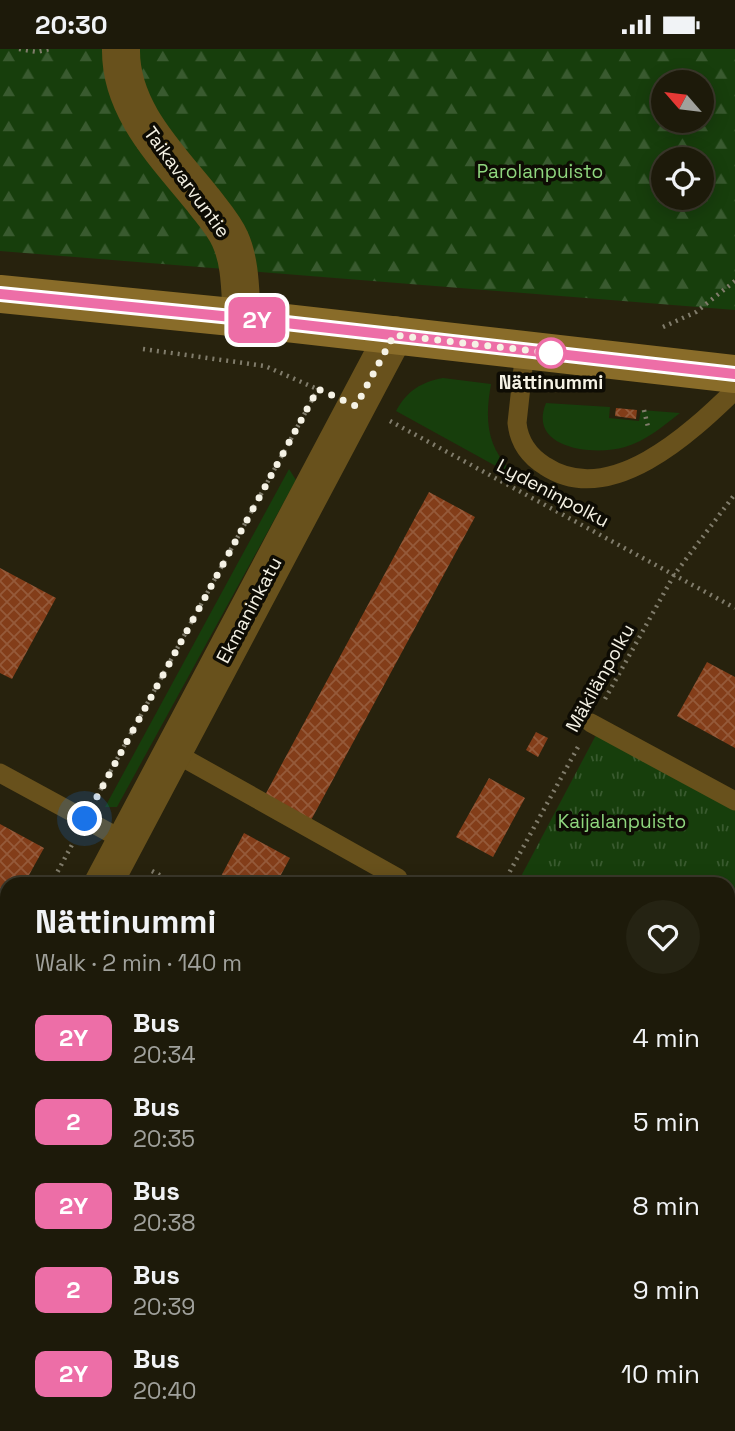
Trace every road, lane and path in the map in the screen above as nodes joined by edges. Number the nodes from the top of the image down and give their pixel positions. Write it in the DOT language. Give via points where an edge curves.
graph roads {
  1 [pos="19,49"];
  2 [pos="50,49"];
  3 [pos="121,49"];
  4 [pos="735,281"];
  5 [pos="0,294"];
  6 [pos="242,318"];
  7 [pos="663,327"];
  8 [pos="394,335"];
  9 [pos="132,348"];
  10 [pos="525,350"];
  11 [pos="735,374"];
  12 [pos="318,389"];
  13 [pos="735,390"];
  14 [pos="356,406"];
  15 [pos="735,494"];
  16 [pos="674,575"];
  17 [pos="735,608"];
  18 [pos="591,723"];
  19 [pos="173,752"];
  20 [pos="0,773"];
  21 [pos="735,801"];
  22 [pos="85,819"];
  23 [pos="125,841"];
  24 [pos="55,877"];
  25 [pos="107,877"];
  26 [pos="396,877"];
  27 [pos="507,877"];
  1 -- 2 [label="path"];
  3 -- 6 [label="street, Taikavarvuntie" via="130,101 231,240"];
  4 -- 7 [label="path" via="696,312"];
  5 -- 6 [label="street"];
  6 -- 8 [label="street"];
  8 -- 10 [label="street"];
  8 -- 14 [label="street, Ekmaninkatu"];
  9 -- 12 [label="path, Lydeninpolku" via="265,366"];
  10 -- 11 [label="street"];
  10 -- 13 [label="lane" via="521,442 533,457 569,477 601,478 634,467 679,440"];
  12 -- 14 [label="path, Lydeninpolku"];
  12 -- 22 [label="path"];
  14 -- 16 [label="path, Lydeninpolku"];
  14 -- 19 [label="street, Ekmaninkatu"];
  15 -- 16 [label="path, Mäkilänpolku"];
  16 -- 17 [label="path, Lydeninpolku"];
  16 -- 18 [label="path, Mäkilänpolku"];
  18 -- 21 [label="lane"];
  18 -- 27 [label="path, Mäkilänpolku"];
  19 -- 23 [label="street, Ekmaninkatu"];
  19 -- 26 [label="lane"];
  20 -- 22 [label="lane"];
  22 -- 23 [label="lane"];
  22 -- 24 [label="path"];
  23 -- 25 [label="street, Ekmaninkatu"];
}
